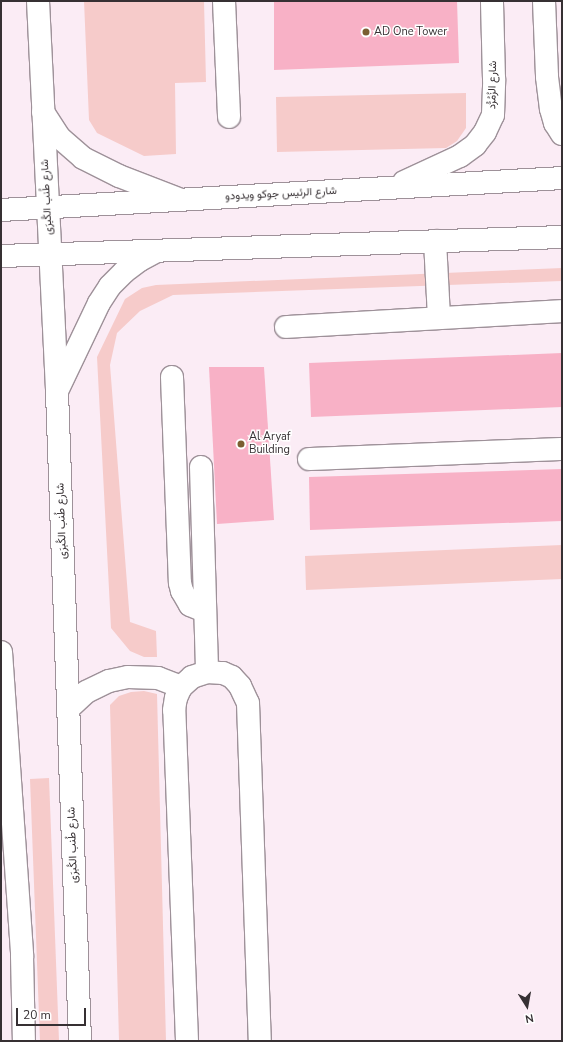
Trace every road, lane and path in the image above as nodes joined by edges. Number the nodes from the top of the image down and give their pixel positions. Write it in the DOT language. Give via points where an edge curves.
graph roads {
  1 [pos="38,1"];
  2 [pos="224,1"];
  3 [pos="492,1"];
  4 [pos="544,1"];
  5 [pos="42,110"];
  6 [pos="229,117"];
  7 [pos="562,134"];
  8 [pos="562,178"];
  9 [pos="394,187"];
  10 [pos="181,200"];
  11 [pos="47,207"];
  12 [pos="1,210"];
  13 [pos="562,237"];
  14 [pos="435,241"];
  15 [pos="157,251"];
  16 [pos="50,254"];
  17 [pos="1,256"];
  18 [pos="562,310"];
  19 [pos="439,318"];
  20 [pos="286,327"];
  21 [pos="172,377"];
  22 [pos="57,392"];
  23 [pos="562,449"];
  24 [pos="309,459"];
  25 [pos="201,467"];
  26 [pos="205,611"];
  27 [pos="1,652"];
  28 [pos="207,672"];
  29 [pos="181,687"];
  30 [pos="68,709"];
  31 [pos="24,1041"];
  32 [pos="80,1041"];
  33 [pos="187,1041"];
  34 [pos="260,1041"];
  1 -- 5 [label="main road, شارع طُنب الكُبرَى"];
  2 -- 6 [label="main road"];
  3 -- 9 [label="main road, شارع الزُمُرُّد" via="493,115 486,132 475,145 460,156"];
  4 -- 7 [label="main road" via="551,108 555,123"];
  5 -- 10 [label="main road" via="59,137 83,158 119,176"];
  5 -- 11 [label="main road, شارع طُنب الكُبرَى"];
  8 -- 9 [label="main road, شارع الرئيس جوكو ويدودو"];
  9 -- 10 [label="main road, شارع الرئيس جوكو ويدودو"];
  10 -- 11 [label="main road, شارع الرئيس جوكو ويدودو"];
  11 -- 12 [label="main road, شارع الرئيس جوكو ويدودو"];
  11 -- 16 [label="main road, شارع طُنب الكُبرَى"];
  13 -- 14 [label="main road"];
  14 -- 15 [label="main road"];
  14 -- 19 [label="main road"];
  15 -- 16 [label="main road"];
  15 -- 22 [label="main road" via="140,260 110,286 99,303"];
  16 -- 17 [label="main road"];
  16 -- 22 [label="main road, شارع طُنب الكُبرَى"];
  18 -- 19 [label="main road"];
  19 -- 20 [label="main road"];
  21 -- 26 [label="main road" via="180,583 190,605"];
  22 -- 30 [label="main road, شارع طُنب الكُبرَى"];
  23 -- 24 [label="main road"];
  25 -- 26 [label="main road"];
  26 -- 28 [label="main road"];
  27 -- 31 [label="main road" via="22,956"];
  28 -- 29 [label="main road" via="192,677"];
  28 -- 34 [label="main road" via="223,673 232,677 240,686 248,703"];
  29 -- 30 [label="main road" via="158,678 122,678 86,692"];
  29 -- 33 [label="main road" via="174,710"];
  30 -- 32 [label="main road, شارع طُنب الكُبرَى"];
}
